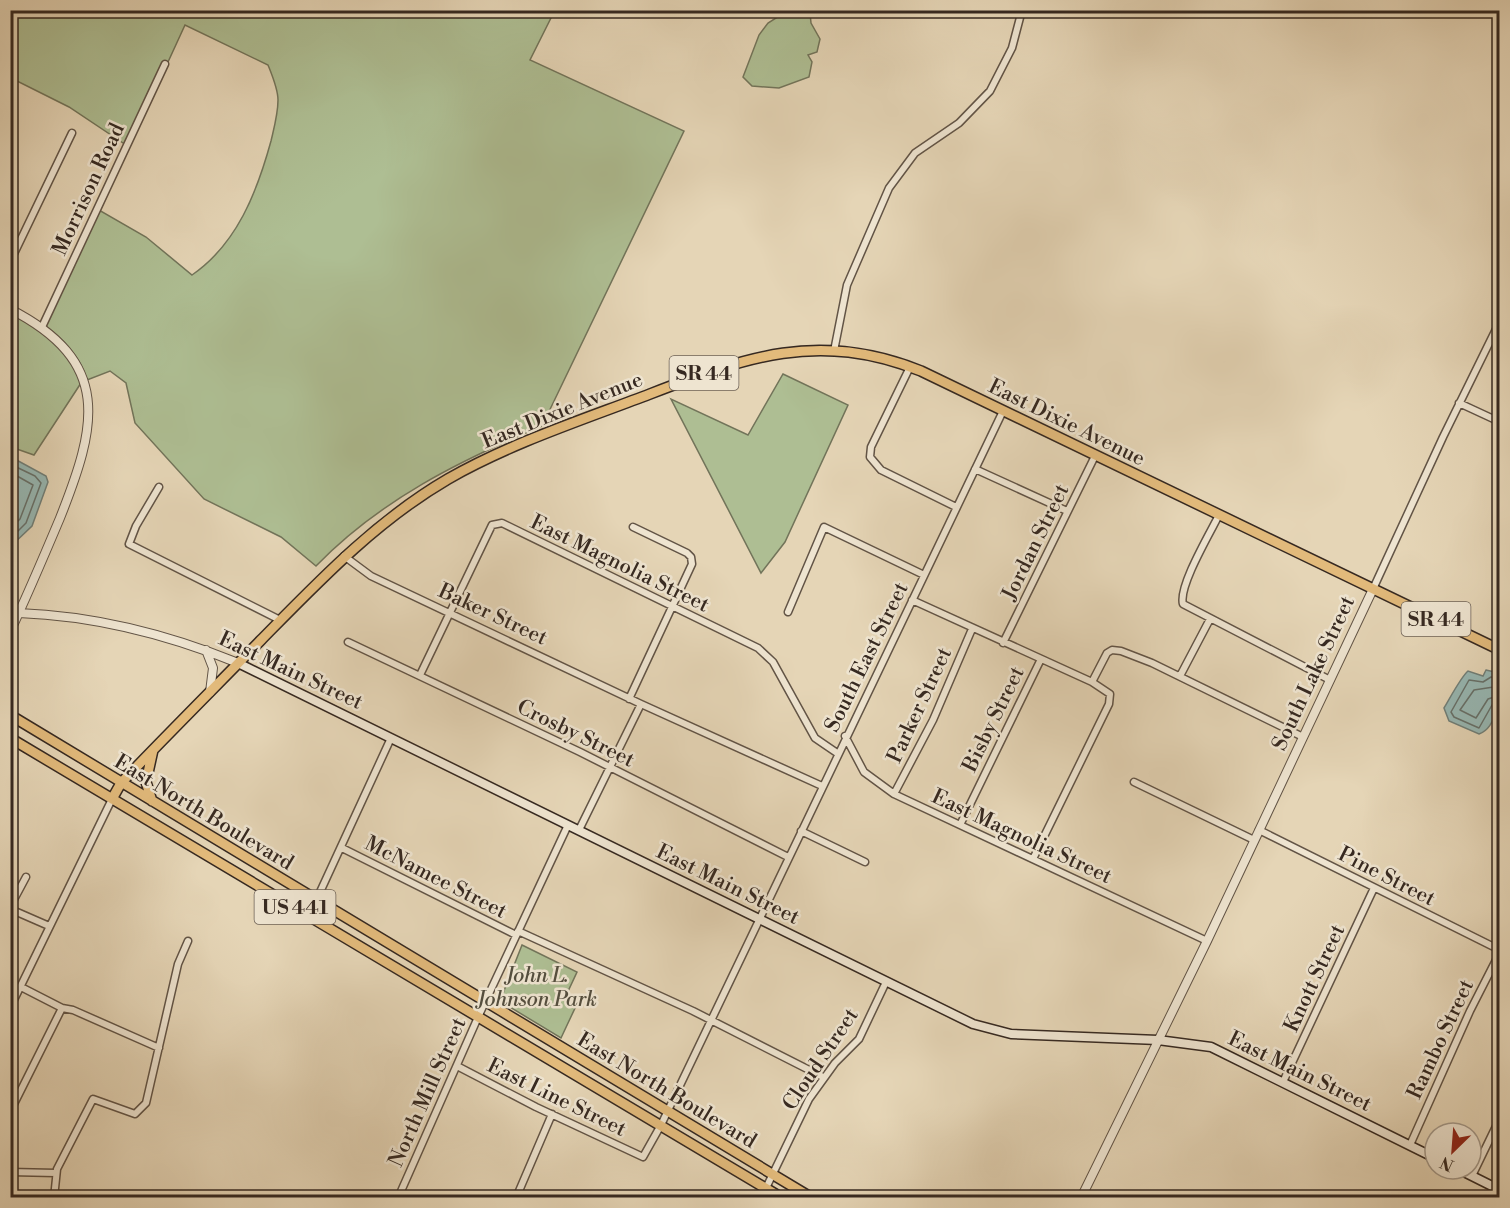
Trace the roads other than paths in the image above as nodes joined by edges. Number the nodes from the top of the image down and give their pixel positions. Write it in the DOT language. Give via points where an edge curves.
graph roads {
  1 [pos="1022,10"];
  2 [pos="165,64"];
  3 [pos="72,134"];
  4 [pos="10,262"];
  5 [pos="10,309"];
  6 [pos="1500,321"];
  7 [pos="42,327"];
  8 [pos="834,351"];
  9 [pos="910,367"];
  10 [pos="1459,403"];
  11 [pos="1003,411"];
  12 [pos="1500,422"];
  13 [pos="1095,456"];
  14 [pos="975,469"];
  15 [pos="159,487"];
  16 [pos="956,507"];
  17 [pos="1067,512"];
  18 [pos="1219,515"];
  19 [pos="633,527"];
  20 [pos="344,556"];
  21 [pos="924,574"];
  22 [pos="1373,589"];
  23 [pos="912,600"];
  24 [pos="672,608"];
  25 [pos="450,612"];
  26 [pos="788,612"];
  27 [pos="15,613"];
  28 [pos="1210,619"];
  29 [pos="280,620"];
  30 [pos="972,629"];
  31 [pos="10,632"];
  32 [pos="348,642"];
  33 [pos="1003,643"];
  34 [pos="206,650"];
  35 [pos="1500,650"];
  36 [pos="1041,660"];
  37 [pos="238,663"];
  38 [pos="420,675"];
  39 [pos="1180,676"];
  40 [pos="1330,680"];
  41 [pos="1092,682"];
  42 [pos="210,692"];
  43 [pos="629,699"];
  44 [pos="641,704"];
  45 [pos="10,715"];
  46 [pos="845,736"];
  47 [pos="1303,737"];
  48 [pos="10,738"];
  49 [pos="391,738"];
  50 [pos="154,749"];
  51 [pos="837,753"];
  52 [pos="609,767"];
  53 [pos="1134,782"];
  54 [pos="121,783"];
  55 [pos="822,786"];
  56 [pos="894,794"];
  57 [pos="112,799"];
  58 [pos="153,803"];
  59 [pos="568,825"];
  60 [pos="960,825"];
  61 [pos="579,830"];
  62 [pos="1259,830"];
  63 [pos="801,831"];
  64 [pos="1254,840"];
  65 [pos="342,848"];
  66 [pos="788,857"];
  67 [pos="1033,859"];
  68 [pos="865,862"];
  69 [pos="26,877"];
  70 [pos="1374,888"];
  71 [pos="317,902"];
  72 [pos="10,908"];
  73 [pos="309,916"];
  74 [pos="758,918"];
  75 [pos="50,927"];
  76 [pos="517,933"];
  77 [pos="188,941"];
  78 [pos="1207,941"];
  79 [pos="1499,949"];
  80 [pos="886,982"];
  81 [pos="21,987"];
  82 [pos="484,1002"];
  83 [pos="10,1008"];
  84 [pos="62,1008"];
  85 [pos="479,1015"];
  86 [pos="710,1020"];
  87 [pos="1158,1040"];
  88 [pos="159,1048"];
  89 [pos="458,1066"];
  90 [pos="823,1077"];
  91 [pos="1283,1082"];
  92 [pos="667,1111"];
  93 [pos="10,1112"];
  94 [pos="552,1114"];
  95 [pos="1500,1118"];
  96 [pos="661,1125"];
  97 [pos="1410,1145"];
  98 [pos="1423,1152"];
  99 [pos="1483,1153"];
  100 [pos="643,1157"];
  101 [pos="10,1172"];
  102 [pos="56,1173"];
  103 [pos="773,1174"];
  104 [pos="1482,1181"];
  105 [pos="766,1188"];
  106 [pos="1500,1190"];
  107 [pos="54,1197"];
  108 [pos="398,1197"];
  109 [pos="516,1197"];
  110 [pos="782,1197"];
  111 [pos="812,1197"];
  112 [pos="1081,1197"];
  1 -- 8 [label="street" via="1012,48 990,91 959,123 915,153 889,188 847,285"];
  2 -- 7 [label="street, Morrison Road"];
  3 -- 4 [label="street"];
  5 -- 7 [label="street"];
  6 -- 10 [label="street, South Lake Street"];
  7 -- 27 [label="street" via="63,344 82,374 88,403 88,434 72,487"];
  8 -- 9 [label="main road, East Dixie Avenue / SR 44"];
  8 -- 20 [label="main road, East Dixie Avenue / SR 44" via="787,351 742,360 519,444 431,490"];
  9 -- 11 [label="main road, East Dixie Avenue / SR 44"];
  9 -- 16 [label="street" via="870,457 875,467"];
  10 -- 12 [label="street"];
  10 -- 22 [label="street, South Lake Street"];
  11 -- 13 [label="main road, East Dixie Avenue / SR 44"];
  11 -- 14 [label="street, South East Street"];
  13 -- 17 [label="street, Jordan Street"];
  13 -- 18 [label="main road, East Dixie Avenue / SR 44"];
  14 -- 16 [label="street, South East Street"];
  14 -- 17 [label="street"];
  15 -- 29 [label="street" via="135,526 129,544"];
  16 -- 21 [label="street, South East Street"];
  17 -- 33 [label="street, Jordan Street"];
  18 -- 22 [label="main road, East Dixie Avenue / SR 44"];
  18 -- 28 [label="street" via="1181,599"];
  19 -- 24 [label="street" via="692,557"];
  20 -- 25 [label="street, Baker Street" via="371,576"];
  20 -- 29 [label="main road, East Dixie Avenue / SR 44"];
  21 -- 23 [label="street, South East Street"];
  21 -- 26 [label="street" via="824,527"];
  22 -- 35 [label="main road, East Dixie Avenue / SR 44"];
  22 -- 40 [label="street, South Lake Street"];
  23 -- 30 [label="street"];
  23 -- 46 [label="street, South East Street"];
  24 -- 25 [label="street, East Magnolia Street" via="502,523 492,525"];
  24 -- 43 [label="street"];
  24 -- 51 [label="street, East Magnolia Street" via="758,648 783,679 815,738"];
  25 -- 38 [label="street"];
  25 -- 43 [label="street, Baker Street"];
  27 -- 31 [label="street"];
  27 -- 34 [label="street, East Main Street" via="118,624"];
  28 -- 39 [label="street"];
  28 -- 40 [label="street"];
  29 -- 37 [label="main road, East Dixie Avenue / SR 44"];
  30 -- 33 [label="street"];
  30 -- 56 [label="street, Parker Street" via="941,703"];
  32 -- 38 [label="street, Crosby Street"];
  33 -- 36 [label="street"];
  34 -- 37 [label="street, East Main Street"];
  34 -- 42 [label="street" via="213,668"];
  36 -- 41 [label="street"];
  36 -- 60 [label="street, Bisby Street"];
  37 -- 42 [label="main road, East Dixie Avenue / SR 44"];
  37 -- 49 [label="main road, East Main Street"];
  38 -- 52 [label="street, Crosby Street"];
  39 -- 41 [label="street" via="1115,650 1107,653"];
  39 -- 47 [label="street"];
  40 -- 47 [label="street, South Lake Street"];
  41 -- 67 [label="street" via="1108,691 1109,704"];
  42 -- 50 [label="main road, East Dixie Avenue / SR 44"];
  43 -- 44 [label="street, Baker Street"];
  44 -- 52 [label="street"];
  44 -- 55 [label="street"];
  45 -- 54 [label="main road, East North Boulevard / US 441"];
  46 -- 51 [label="street, South East Street"];
  46 -- 56 [label="street, East Magnolia Street" via="864,772"];
  47 -- 62 [label="street, South Lake Street"];
  48 -- 57 [label="main road, East North Boulevard / US 441"];
  49 -- 59 [label="main road, East Main Street"];
  49 -- 65 [label="street"];
  50 -- 54 [label="main road, East Dixie Avenue / SR 44"];
  50 -- 58 [label="main road" via="146,782"];
  51 -- 55 [label="street, South East Street"];
  52 -- 61 [label="street"];
  52 -- 66 [label="street, Crosby Street"];
  53 -- 64 [label="street"];
  54 -- 57 [label="main road, SR 44"];
  54 -- 58 [label="main road, East North Boulevard / US 441"];
  55 -- 63 [label="street, South East Street"];
  56 -- 60 [label="street, East Magnolia Street"];
  57 -- 73 [label="main road, East North Boulevard / US 441"];
  57 -- 75 [label="street"];
  58 -- 71 [label="main road, East North Boulevard / US 441"];
  59 -- 61 [label="main road, East Main Street"];
  59 -- 76 [label="street, North Mill Street"];
  60 -- 67 [label="street, East Magnolia Street"];
  61 -- 74 [label="main road, East Main Street"];
  62 -- 64 [label="street, South Lake Street"];
  62 -- 70 [label="street, Pine Street"];
  63 -- 66 [label="street, South East Street"];
  63 -- 68 [label="street"];
  64 -- 78 [label="street, South Lake Street"];
  65 -- 71 [label="street"];
  65 -- 76 [label="street, McNamee Street"];
  66 -- 74 [label="street, South East Street"];
  67 -- 78 [label="street, East Magnolia Street"];
  69 -- 72 [label="street"];
  70 -- 79 [label="street, Pine Street"];
  70 -- 91 [label="street, Knott Street"];
  71 -- 73 [label="street"];
  71 -- 82 [label="main road, East North Boulevard / US 441"];
  72 -- 75 [label="street"];
  73 -- 85 [label="main road, East North Boulevard / US 441"];
  74 -- 80 [label="main road, East Main Street"];
  74 -- 86 [label="street, South East Street"];
  75 -- 81 [label="street"];
  76 -- 82 [label="street, North Mill Street"];
  76 -- 86 [label="street, McNamee Street"];
  77 -- 88 [label="street" via="178,964"];
  78 -- 87 [label="street, South Lake Street"];
  79 -- 97 [label="street, Rambo Street"];
  80 -- 87 [label="main road, East Main Street" via="992,1030"];
  80 -- 90 [label="street, Cloud Street" via="859,1039"];
  81 -- 83 [label="street"];
  81 -- 84 [label="street"];
  82 -- 85 [label="street, North Mill Street"];
  82 -- 92 [label="main road, East North Boulevard / US 441"];
  84 -- 88 [label="street"];
  84 -- 93 [label="street"];
  85 -- 89 [label="street, North Mill Street"];
  85 -- 96 [label="main road, East North Boulevard / US 441"];
  86 -- 90 [label="street, McNamee Street"];
  86 -- 92 [label="street, South East Street"];
  87 -- 91 [label="main road, East Main Street" via="1211,1047"];
  87 -- 112 [label="street, South Lake Street"];
  88 -- 102 [label="street" via="141,1111 127,1113 93,1099"];
  89 -- 94 [label="street, East Line Street"];
  89 -- 108 [label="street, North Mill Street"];
  90 -- 103 [label="street, Cloud Street"];
  91 -- 97 [label="main road, East Main Street"];
  92 -- 96 [label="street, South East Street"];
  92 -- 103 [label="main road, East North Boulevard / US 441"];
  94 -- 100 [label="street, East Line Street"];
  94 -- 109 [label="street"];
  95 -- 99 [label="street"];
  96 -- 100 [label="street, South East Street"];
  96 -- 105 [label="main road, East North Boulevard / US 441"];
  97 -- 98 [label="main road, East Main Street"];
  101 -- 102 [label="street"];
  102 -- 107 [label="street"];
  103 -- 105 [label="street, Cloud Street"];
  103 -- 111 [label="main road, East North Boulevard / US 441"];
  104 -- 106 [label="main road"];
  105 -- 110 [label="main road, East North Boulevard / US 441"];
}
